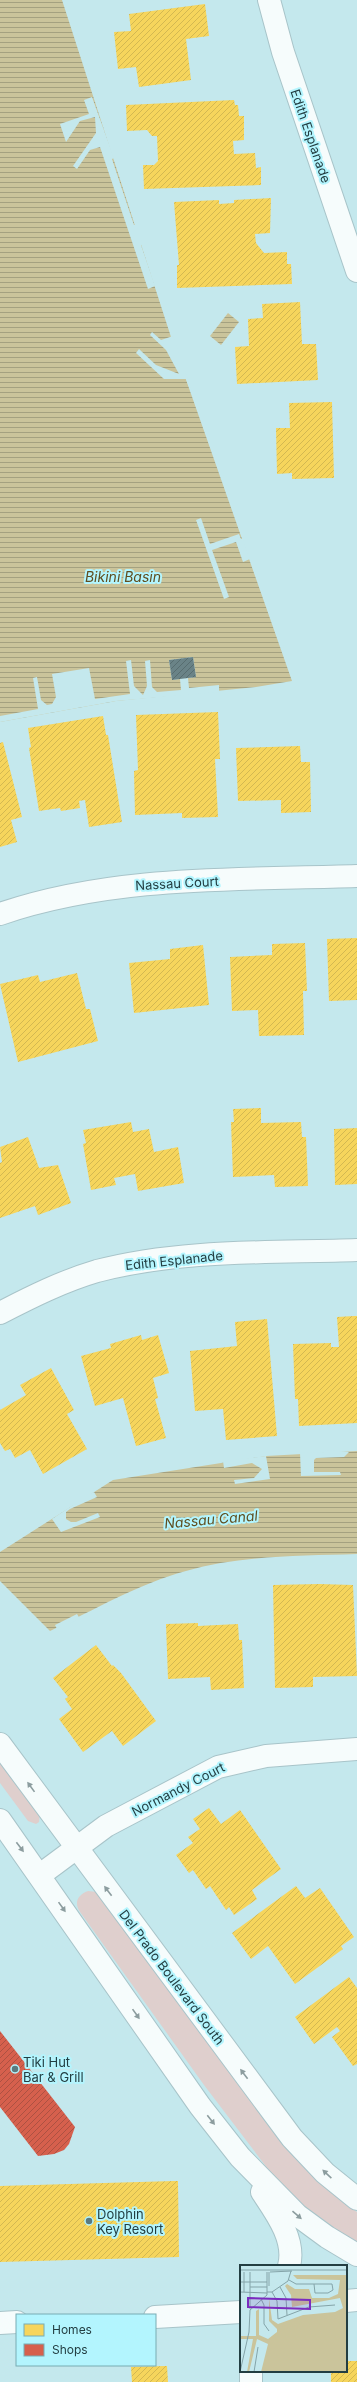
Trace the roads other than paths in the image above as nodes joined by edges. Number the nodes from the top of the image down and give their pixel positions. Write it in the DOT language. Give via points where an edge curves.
graph roads {
  1 [pos="269,0"];
  2 [pos="357,271"];
  3 [pos="357,876"];
  4 [pos="0,914"];
  5 [pos="357,1250"];
  6 [pos="0,1313"];
  7 [pos="0,1744"];
  8 [pos="357,1749"];
  9 [pos="0,1820"];
  10 [pos="76,1849"];
  11 [pos="40,1875"];
  12 [pos="240,2157"];
  13 [pos="357,2199"];
  14 [pos="357,2255"];
  15 [pos="289,2265"];
  16 [pos="357,2300"];
  17 [pos="347,2301"];
  18 [pos="240,2312"];
  19 [pos="156,2317"];
  20 [pos="16,2322"];
  21 [pos="0,2323"];
  1 -- 2 [label="street, Edith Esplanade" via="283,52"];
  3 -- 4 [label="street, Nassau Court" via="132,885 88,892"];
  5 -- 6 [label="street, Edith Esplanade" via="202,1255 128,1264 64,1283"];
  10 -- 7 [label="street, Del Prado Boulevard South, one-way"];
  8 -- 10 [label="street, Normandy Court" via="266,1756 218,1767 120,1819"];
  9 -- 11 [label="street, one-way"];
  10 -- 11 [label="street, Normandy Court"];
  13 -- 10 [label="street, Del Prado Boulevard South, one-way" via="325,2173 292,2138"];
  11 -- 12 [label="street, one-way" via="200,2106"];
  12 -- 14 [label="street, one-way" via="297,2215"];
  12 -- 15 [label="street" via="282,2226 292,2257"];
  16 -- 17 [label="street"];
  18 -- 19 [label="street"];
  20 -- 21 [label="street"];
}
